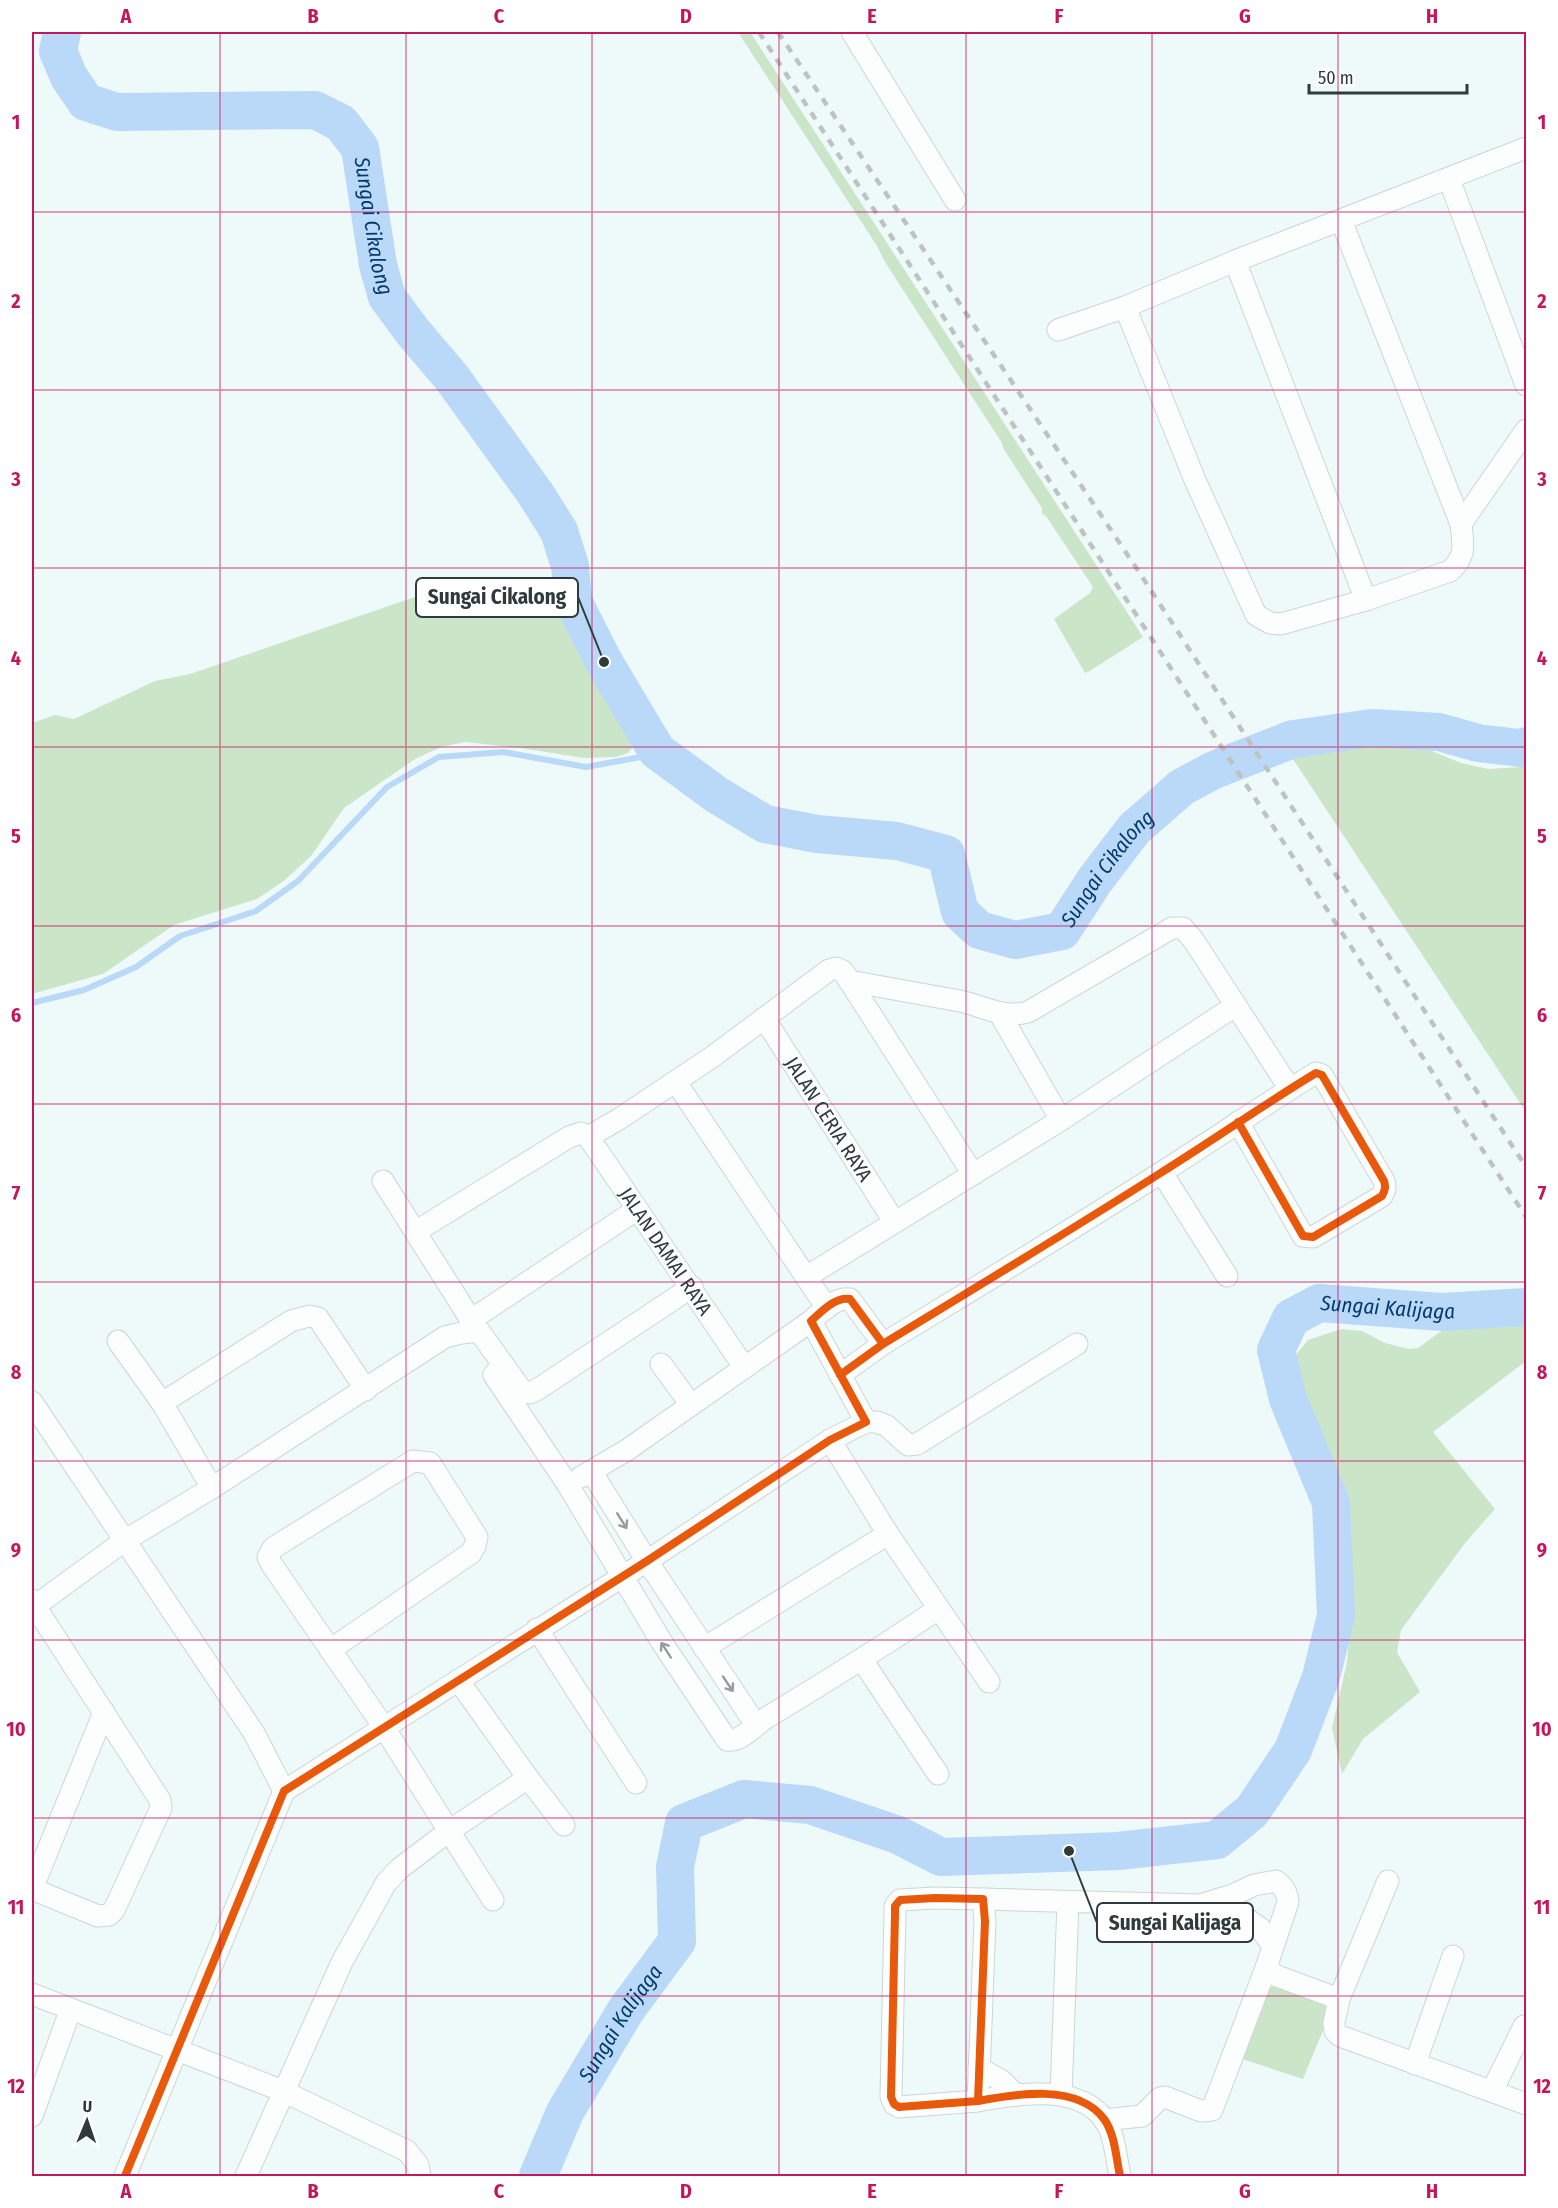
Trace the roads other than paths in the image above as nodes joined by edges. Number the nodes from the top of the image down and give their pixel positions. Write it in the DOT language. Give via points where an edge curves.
graph roads {
  1 [pos="852,32"];
  2 [pos="1527,148"];
  3 [pos="1449,179"];
  4 [pos="955,200"];
  5 [pos="1341,220"];
  6 [pos="1235,261"];
  7 [pos="1125,307"];
  8 [pos="1058,330"];
  9 [pos="1527,385"];
  10 [pos="1527,430"];
  11 [pos="1461,524"];
  12 [pos="1366,600"];
  13 [pos="849,981"];
  14 [pos="1235,1005"];
  15 [pos="1000,1014"];
  16 [pos="764,1018"];
  17 [pos="676,1082"];
  18 [pos="1290,1089"];
  19 [pos="1061,1120"];
  20 [pos="1238,1122"];
  21 [pos="588,1137"];
  22 [pos="1161,1173"];
  23 [pos="974,1174"];
  24 [pos="383,1181"];
  25 [pos="636,1209"];
  26 [pos="894,1221"];
  27 [pos="415,1232"];
  28 [pos="806,1276"];
  29 [pos="1227,1276"];
  30 [pos="692,1287"];
  31 [pos="819,1314"];
  32 [pos="470,1329"];
  33 [pos="118,1341"];
  34 [pos="883,1344"];
  35 [pos="1077,1344"];
  36 [pos="502,1365"];
  37 [pos="662,1365"];
  38 [pos="744,1367"];
  39 [pos="840,1375"];
  40 [pos="366,1390"];
  41 [pos="32,1402"];
  42 [pos="162,1402"];
  43 [pos="691,1405"];
  44 [pos="866,1422"];
  45 [pos="830,1440"];
  46 [pos="591,1471"];
  47 [pos="568,1485"];
  48 [pos="212,1488"];
  49 [pos="888,1534"];
  50 [pos="124,1541"];
  51 [pos="647,1561"];
  52 [pos="622,1576"];
  53 [pos="33,1607"];
  54 [pos="938,1609"];
  55 [pos="537,1629"];
  56 [pos="704,1648"];
  57 [pos="330,1650"];
  58 [pos="862,1660"];
  59 [pos="458,1680"];
  60 [pos="989,1682"];
  61 [pos="104,1712"];
  62 [pos="756,1725"];
  63 [pos="383,1726"];
  64 [pos="938,1774"];
  65 [pos="528,1778"];
  66 [pos="636,1783"];
  67 [pos="284,1791"];
  68 [pos="564,1826"];
  69 [pos="449,1831"];
  70 [pos="1388,1881"];
  71 [pos="32,1889"];
  72 [pos="984,1899"];
  73 [pos="1219,1899"];
  74 [pos="493,1900"];
  75 [pos="1068,1902"];
  76 [pos="1270,1955"];
  77 [pos="1453,1956"];
  78 [pos="32,1994"];
  79 [pos="1340,1999"];
  80 [pos="70,2011"];
  81 [pos="1524,2026"];
  82 [pos="176,2049"];
  83 [pos="1414,2064"];
  84 [pos="979,2068"];
  85 [pos="283,2091"];
  86 [pos="1492,2091"];
  87 [pos="1016,2095"];
  88 [pos="1061,2095"];
  89 [pos="978,2101"];
  90 [pos="1527,2104"];
  91 [pos="32,2116"];
  92 [pos="1104,2120"];
  93 [pos="125,2176"];
  94 [pos="246,2176"];
  95 [pos="420,2176"];
  96 [pos="1120,2176"];
  1 -- 4 [label="street"];
  2 -- 3 [label="street"];
  3 -- 5 [label="street"];
  3 -- 9 [label="street"];
  5 -- 6 [label="street"];
  5 -- 11 [label="street"];
  6 -- 7 [label="street"];
  6 -- 12 [label="street"];
  7 -- 8 [label="street"];
  7 -- 12 [label="street" via="1195,480 1256,615 1281,624"];
  10 -- 11 [label="street"];
  11 -- 12 [label="street" via="1464,549 1450,571"];
  13 -- 15 [label="street" via="963,1002"];
  13 -- 16 [label="street" via="843,971 829,970"];
  13 -- 23 [label="street"];
  14 -- 15 [label="street" via="1186,930 1178,927 1028,1012"];
  14 -- 18 [label="street"];
  14 -- 19 [label="street"];
  15 -- 19 [label="street"];
  16 -- 17 [label="street"];
  16 -- 26 [label="street, JALAN CERIA RAYA"];
  17 -- 21 [label="street"];
  17 -- 28 [label="street"];
  18 -- 20 [label="street"];
  18 -- 20 [label="street" via="1316,1073 1322,1075 1384,1181 1382,1196 1313,1237 1303,1236"];
  19 -- 23 [label="street"];
  20 -- 22 [label="street"];
  21 -- 25 [label="street, JALAN DAMAI RAYA"];
  21 -- 27 [label="street" via="577,1133 569,1137"];
  22 -- 29 [label="street"];
  22 -- 34 [label="street"];
  23 -- 26 [label="street"];
  24 -- 27 [label="street"];
  25 -- 30 [label="street, JALAN DAMAI RAYA"];
  25 -- 32 [label="street"];
  26 -- 28 [label="street"];
  27 -- 32 [label="street"];
  28 -- 31 [label="street"];
  30 -- 36 [label="street" via="534,1392 520,1389"];
  30 -- 38 [label="street, JALAN DAMAI RAYA"];
  31 -- 34 [label="street" via="843,1298 850,1299"];
  31 -- 38 [label="street"];
  31 -- 39 [label="street"];
  32 -- 36 [label="street"];
  32 -- 40 [label="street" via="445,1337"];
  33 -- 42 [label="street"];
  34 -- 39 [label="street"];
  35 -- 44 [label="street" via="912,1446 887,1426"];
  36 -- 47 [label="street" via="494,1375"];
  37 -- 43 [label="street"];
  38 -- 43 [label="street"];
  39 -- 44 [label="street"];
  40 -- 42 [label="street" via="318,1318 309,1316 291,1321"];
  40 -- 48 [label="street"];
  41 -- 50 [label="street"];
  42 -- 48 [label="street"];
  43 -- 46 [label="street"];
  44 -- 45 [label="street"];
  45 -- 49 [label="street"];
  45 -- 51 [label="street"];
  46 -- 47 [label="street"];
  46 -- 51 [label="street, one-way"];
  47 -- 52 [label="street"];
  48 -- 50 [label="street"];
  49 -- 54 [label="street"];
  49 -- 56 [label="street"];
  50 -- 53 [label="street"];
  50 -- 67 [label="street" via="254,1733"];
  51 -- 52 [label="street"];
  51 -- 56 [label="street"];
  52 -- 55 [label="street"];
  62 -- 52 [label="street, one-way" via="739,1738 727,1740"];
  53 -- 61 [label="street"];
  54 -- 58 [label="street"];
  54 -- 60 [label="street"];
  55 -- 59 [label="street"];
  55 -- 66 [label="street"];
  56 -- 62 [label="street, one-way"];
  57 -- 57 [label="street" via="475,1546 477,1538 430,1463 413,1461 270,1552 269,1561"];
  57 -- 63 [label="street"];
  58 -- 62 [label="street"];
  58 -- 64 [label="street"];
  59 -- 63 [label="street"];
  59 -- 65 [label="street"];
  61 -- 71 [label="street"];
  61 -- 71 [label="street" via="160,1800 161,1808 109,1915 98,1916"];
  63 -- 67 [label="street"];
  63 -- 69 [label="street"];
  65 -- 68 [label="street"];
  65 -- 69 [label="street"];
  67 -- 82 [label="street"];
  69 -- 74 [label="street"];
  69 -- 85 [label="street" via="386,1883 342,1962"];
  70 -- 79 [label="street"];
  72 -- 75 [label="street"];
  72 -- 84 [label="street"];
  72 -- 89 [label="street" via="900,1900 894,1914 894,2104 898,2107"];
  73 -- 75 [label="street" via="1200,1905"];
  73 -- 76 [label="street" via="1260,1928"];
  73 -- 76 [label="street" via="1266,1882 1276,1881 1283,1887 1288,1902"];
  75 -- 88 [label="street"];
  76 -- 79 [label="street" via="1272,1973"];
  76 -- 92 [label="street" via="1212,2110 1201,2111 1165,2097 1142,2116"];
  77 -- 83 [label="street"];
  78 -- 80 [label="street"];
  79 -- 83 [label="street" via="1334,2024 1340,2037"];
  80 -- 82 [label="street"];
  80 -- 91 [label="street"];
  81 -- 86 [label="street"];
  82 -- 85 [label="street"];
  82 -- 93 [label="street"];
  83 -- 86 [label="street"];
  84 -- 87 [label="street" via="1002,2081"];
  84 -- 89 [label="street"];
  85 -- 94 [label="street"];
  85 -- 95 [label="street" via="407,2151 418,2165"];
  86 -- 90 [label="street"];
  87 -- 88 [label="street"];
  87 -- 89 [label="street"];
  88 -- 92 [label="street" via="1088,2104"];
  92 -- 96 [label="street"];
}
